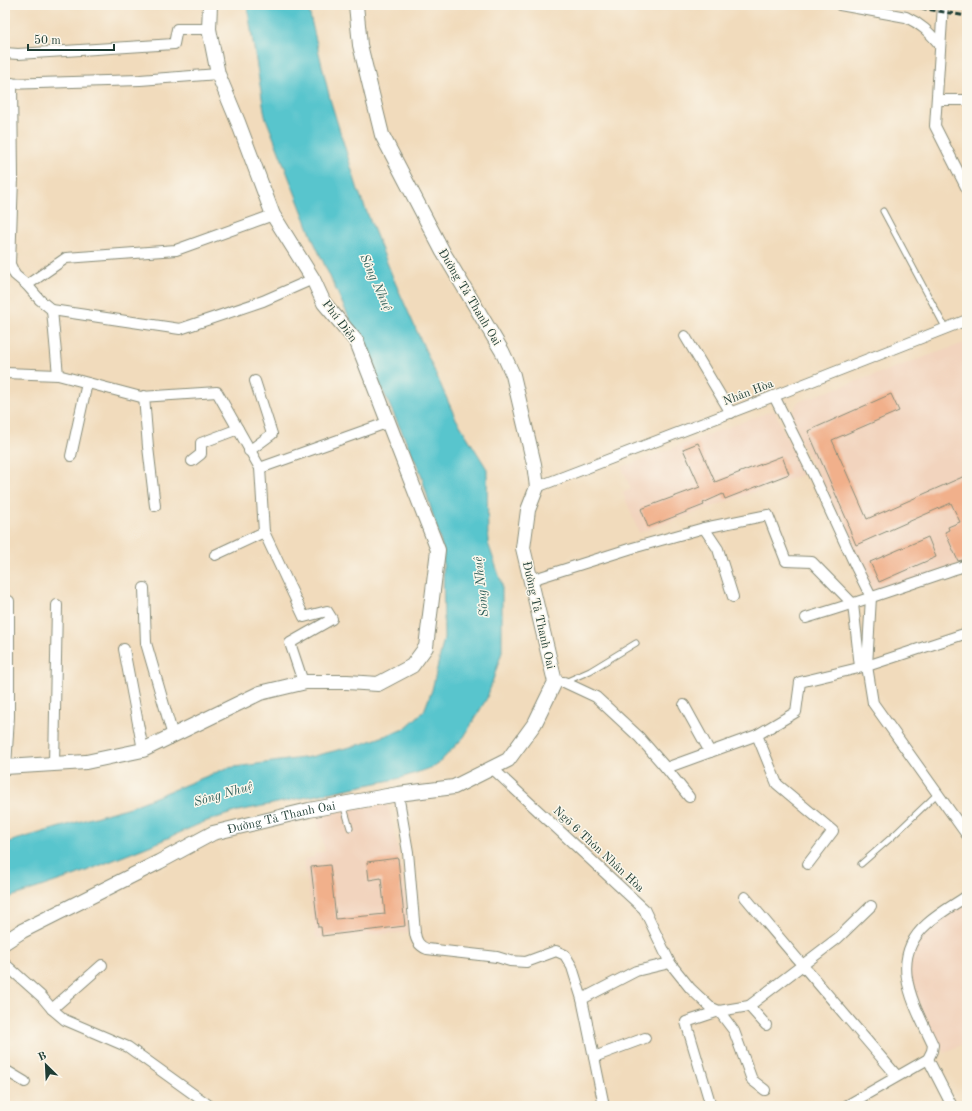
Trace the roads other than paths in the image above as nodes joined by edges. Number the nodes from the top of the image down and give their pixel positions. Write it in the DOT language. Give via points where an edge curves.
graph roads {
  1 [pos="210,5"];
  2 [pos="356,5"];
  3 [pos="840,5"];
  4 [pos="943,5"];
  5 [pos="209,29"];
  6 [pos="940,45"];
  7 [pos="5,53"];
  8 [pos="218,74"];
  9 [pos="8,84"];
  10 [pos="937,100"];
  11 [pos="967,100"];
  12 [pos="967,189"];
  13 [pos="883,211"];
  14 [pos="273,215"];
  15 [pos="313,279"];
  16 [pos="27,285"];
  17 [pos="52,310"];
  18 [pos="967,320"];
  19 [pos="946,329"];
  20 [pos="685,336"];
  21 [pos="5,373"];
  22 [pos="58,375"];
  23 [pos="256,381"];
  24 [pos="87,383"];
  25 [pos="144,396"];
  26 [pos="774,396"];
  27 [pos="731,413"];
  28 [pos="389,422"];
  29 [pos="238,429"];
  30 [pos="249,451"];
  31 [pos="71,456"];
  32 [pos="192,461"];
  33 [pos="260,468"];
  34 [pos="538,487"];
  35 [pos="155,506"];
  36 [pos="704,528"];
  37 [pos="264,532"];
  38 [pos="215,555"];
  39 [pos="967,565"];
  40 [pos="531,580"];
  41 [pos="144,588"];
  42 [pos="733,597"];
  43 [pos="871,597"];
  44 [pos="8,601"];
  45 [pos="852,604"];
  46 [pos="57,605"];
  47 [pos="806,618"];
  48 [pos="967,633"];
  49 [pos="636,642"];
  50 [pos="124,649"];
  51 [pos="864,666"];
  52 [pos="303,682"];
  53 [pos="560,682"];
  54 [pos="684,705"];
  55 [pos="757,735"];
  56 [pos="173,736"];
  57 [pos="143,750"];
  58 [pos="710,752"];
  59 [pos="54,764"];
  60 [pos="6,767"];
  61 [pos="492,768"];
  62 [pos="666,768"];
  63 [pos="398,794"];
  64 [pos="937,794"];
  65 [pos="689,797"];
  66 [pos="343,804"];
  67 [pos="350,828"];
  68 [pos="967,835"];
  69 [pos="808,864"];
  70 [pos="861,864"];
  71 [pos="967,896"];
  72 [pos="745,897"];
  73 [pos="872,906"];
  74 [pos="5,942"];
  75 [pos="670,963"];
  76 [pos="5,964"];
  77 [pos="102,965"];
  78 [pos="801,965"];
  79 [pos="582,1000"];
  80 [pos="749,1006"];
  81 [pos="52,1008"];
  82 [pos="719,1011"];
  83 [pos="766,1025"];
  84 [pos="644,1038"];
  85 [pos="594,1057"];
  86 [pos="928,1059"];
  87 [pos="5,1070"];
  88 [pos="896,1076"];
  89 [pos="26,1082"];
  90 [pos="765,1090"];
  91 [pos="210,1106"];
  92 [pos="604,1106"];
  93 [pos="711,1106"];
  94 [pos="846,1106"];
  95 [pos="952,1106"];
  1 -- 5 [label="street, Phú Diễn"];
  2 -- 34 [label="street, Đường Tả Thanh Oai" via="360,44 382,135 443,252 502,351 513,375"];
  3 -- 6 [label="street" via="906,17 927,30"];
  4 -- 6 [label="street"];
  5 -- 7 [label="street" via="177,29 174,44"];
  5 -- 8 [label="street, Phú Diễn"];
  6 -- 10 [label="street"];
  8 -- 9 [label="street" via="140,80"];
  8 -- 14 [label="street, Phú Diễn"];
  9 -- 16 [label="street" via="13,178 10,264 15,275"];
  10 -- 11 [label="street"];
  10 -- 12 [label="street" via="935,126"];
  13 -- 19 [label="lane"];
  14 -- 15 [label="street, Phú Diễn"];
  14 -- 16 [label="street" via="176,250 66,258"];
  15 -- 17 [label="street" via="263,301 180,329"];
  15 -- 28 [label="street, Phú Diễn" via="324,303 357,342"];
  16 -- 17 [label="street"];
  17 -- 22 [label="street"];
  18 -- 19 [label="street, Nhân Hòa"];
  19 -- 26 [label="street, Nhân Hòa"];
  20 -- 27 [label="street"];
  21 -- 22 [label="street"];
  22 -- 24 [label="street"];
  23 -- 30 [label="street" via="272,434"];
  24 -- 25 [label="street"];
  24 -- 31 [label="street"];
  25 -- 29 [label="street" via="217,392"];
  25 -- 35 [label="street"];
  26 -- 27 [label="street, Nhân Hòa"];
  26 -- 43 [label="street"];
  27 -- 34 [label="street, Nhân Hòa"];
  28 -- 33 [label="street"];
  28 -- 52 [label="street, Phú Diễn" via="438,550 426,647 412,666 378,684"];
  29 -- 30 [label="street"];
  29 -- 32 [label="street" via="201,443 201,454"];
  30 -- 33 [label="street"];
  33 -- 37 [label="street"];
  34 -- 40 [label="street, Đường Tả Thanh Oai" via="528,510 523,548"];
  36 -- 40 [label="street"];
  36 -- 42 [label="street" via="718,549"];
  36 -- 45 [label="street" via="768,515 786,561 812,562"];
  37 -- 38 [label="street"];
  37 -- 52 [label="street" via="304,617 328,611 332,619 290,643"];
  39 -- 43 [label="street"];
  40 -- 53 [label="street, Đường Tả Thanh Oai"];
  41 -- 56 [label="street" via="146,643"];
  43 -- 45 [label="street"];
  43 -- 51 [label="street"];
  44 -- 60 [label="street"];
  45 -- 47 [label="street"];
  45 -- 51 [label="street"];
  46 -- 59 [label="street"];
  48 -- 51 [label="street"];
  49 -- 53 [label="lane" via="590,671"];
  50 -- 57 [label="street"];
  51 -- 55 [label="street" via="800,682 796,712"];
  51 -- 64 [label="street" via="873,703"];
  52 -- 56 [label="street" via="260,693"];
  53 -- 61 [label="street, Đường Tả Thanh Oai" via="508,760"];
  53 -- 62 [label="street" via="596,697 639,737"];
  54 -- 58 [label="street"];
  55 -- 58 [label="street"];
  55 -- 69 [label="street" via="777,784 833,831"];
  56 -- 57 [label="street"];
  57 -- 59 [label="street" via="86,762"];
  58 -- 62 [label="street"];
  59 -- 60 [label="street"];
  61 -- 63 [label="street, Đường Tả Thanh Oai" via="454,786"];
  61 -- 75 [label="street, Ngõ 6 Thôn Nhân Hòa" via="644,909"];
  62 -- 65 [label="street"];
  63 -- 66 [label="street, Đường Tả Thanh Oai"];
  63 -- 79 [label="street" via="408,852 415,933 419,944 427,949 526,962 559,951 565,955 572,967"];
  64 -- 68 [label="street"];
  64 -- 70 [label="lane"];
  66 -- 67 [label="lane"];
  66 -- 74 [label="street, Đường Tả Thanh Oai" via="213,833"];
  71 -- 86 [label="street" via="918,932 907,957 908,988 933,1045"];
  72 -- 78 [label="street"];
  73 -- 78 [label="street" via="838,938"];
  75 -- 79 [label="street" via="636,971"];
  75 -- 82 [label="street, Ngõ 6 Thôn Nhân Hòa" via="690,988 710,1007"];
  76 -- 81 [label="street"];
  77 -- 81 [label="street"];
  78 -- 80 [label="street"];
  78 -- 88 [label="street"];
  79 -- 85 [label="street"];
  80 -- 82 [label="street"];
  80 -- 83 [label="street"];
  81 -- 91 [label="street" via="65,1020 128,1047"];
  82 -- 90 [label="street, Ngõ 6 Thôn Nhân Hòa" via="734,1031 752,1080"];
  82 -- 93 [label="street" via="686,1022"];
  84 -- 85 [label="street"];
  85 -- 92 [label="street"];
  86 -- 88 [label="street"];
  86 -- 95 [label="street"];
  87 -- 89 [label="street"];
  88 -- 94 [label="street"];
}
